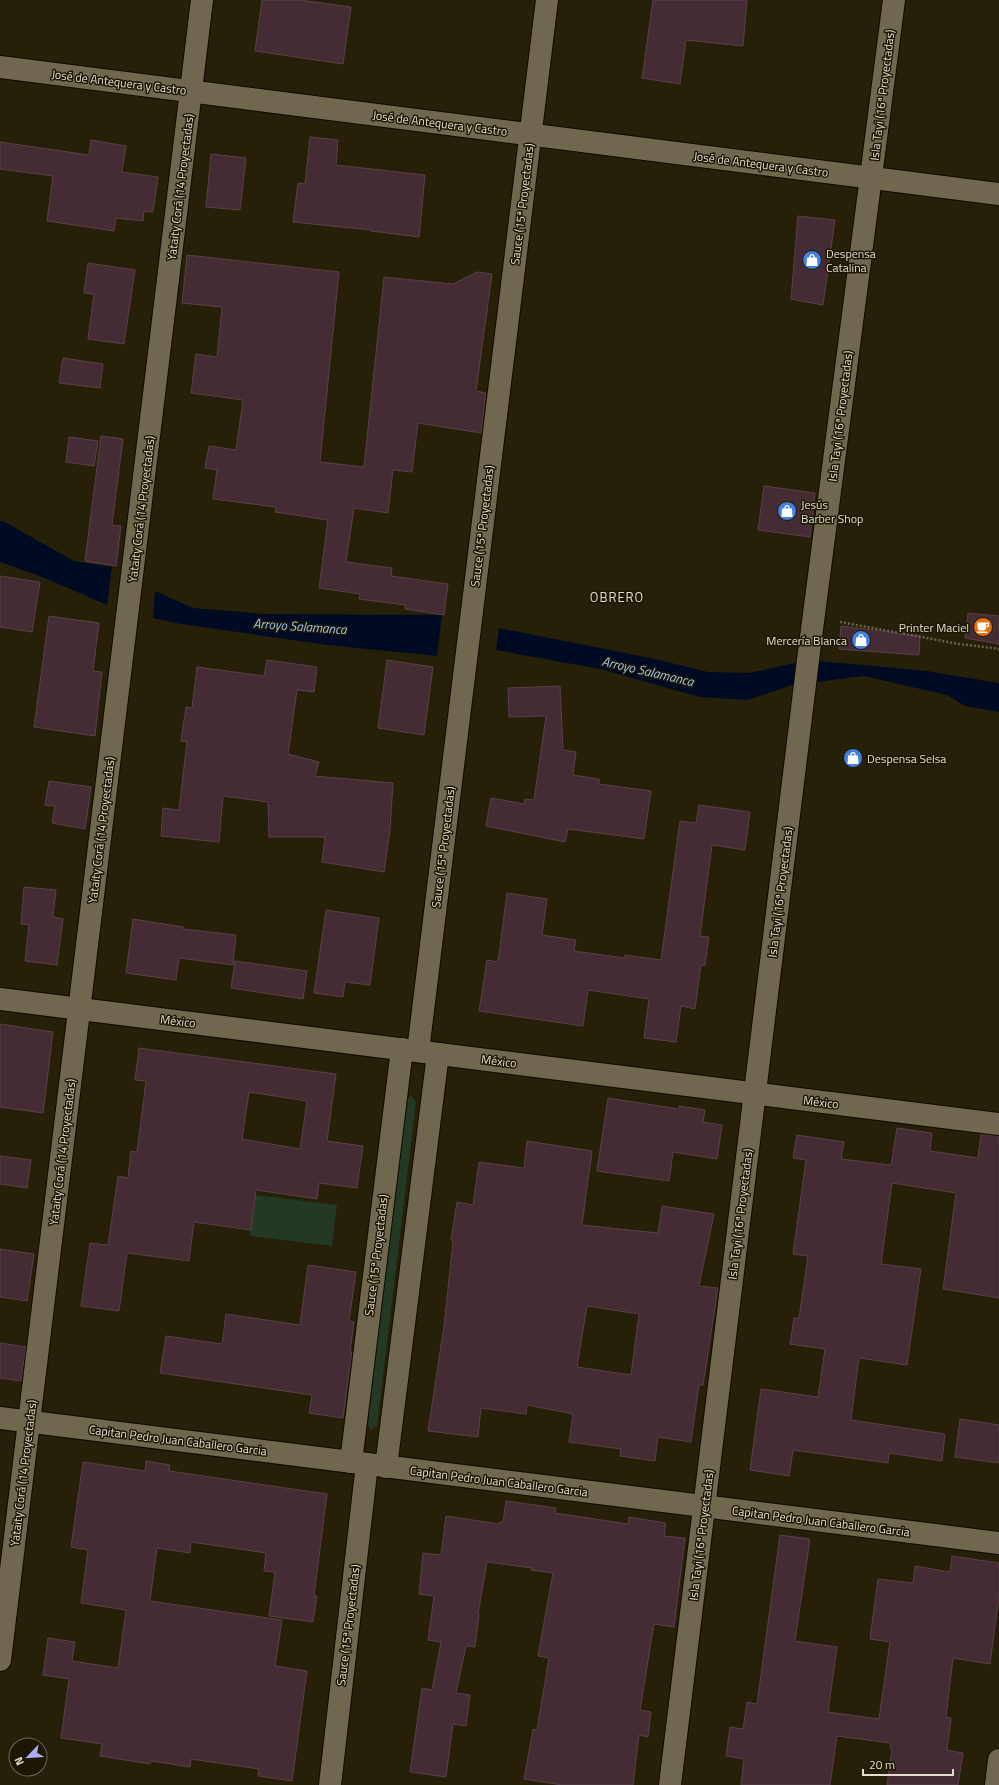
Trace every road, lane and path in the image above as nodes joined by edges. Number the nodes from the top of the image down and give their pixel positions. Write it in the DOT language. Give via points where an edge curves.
graph roads {
  1 [pos="202,0"];
  2 [pos="547,0"];
  3 [pos="894,0"];
  4 [pos="0,67"];
  5 [pos="191,92"];
  6 [pos="530,134"];
  7 [pos="871,178"];
  8 [pos="999,194"];
  9 [pos="814,617"];
  10 [pos="999,649"];
  11 [pos="0,999"];
  12 [pos="79,1009"];
  13 [pos="419,1051"];
  14 [pos="755,1093"];
  15 [pos="999,1124"];
  16 [pos="0,1418"];
  17 [pos="29,1421"];
  18 [pos="368,1464"];
  19 [pos="704,1506"];
  20 [pos="999,1543"];
  21 [pos="0,1660"];
  22 [pos="999,1760"];
  23 [pos="330,1785"];
  24 [pos="670,1785"];
  25 [pos="996,1785"];
  1 -- 5 [label="street, Yataity Corá (14 Proyectadas)"];
  2 -- 6 [label="street, Sauce (15ª Proyectadas)"];
  3 -- 7 [label="street, Isla Tayi (16ª Proyectadas)"];
  4 -- 5 [label="street, José de Antequera y Castro"];
  5 -- 6 [label="street, José de Antequera y Castro"];
  5 -- 12 [label="street, Yataity Corá (14 Proyectadas)"];
  6 -- 7 [label="street, José de Antequera y Castro"];
  6 -- 13 [label="street, Sauce (15ª Proyectadas)"];
  7 -- 8 [label="street, José de Antequera y Castro"];
  7 -- 9 [label="street, Isla Tayi (16ª Proyectadas)"];
  9 -- 10 [label="path"];
  9 -- 14 [label="street, Isla Tayi (16ª Proyectadas)"];
  11 -- 12 [label="street, México"];
  12 -- 13 [label="street, México"];
  12 -- 17 [label="street, Yataity Corá (14 Proyectadas)"];
  13 -- 14 [label="street, México"];
  13 -- 18 [label="street, Sauce (15ª Proyectadas)"];
  13 -- 18 [label="street, Sauce (15ª Proyectadas)"];
  14 -- 15 [label="street, México"];
  14 -- 19 [label="street, Isla Tayi (16ª Proyectadas)"];
  16 -- 17 [label="street, Capitan Pedro Juan Caballero Garcia"];
  17 -- 18 [label="street, Capitan Pedro Juan Caballero Garcia"];
  17 -- 21 [label="street, Yataity Corá (14 Proyectadas)"];
  18 -- 19 [label="street, Capitan Pedro Juan Caballero Garcia"];
  18 -- 23 [label="street, Sauce (15ª Proyectadas)"];
  19 -- 20 [label="street, Capitan Pedro Juan Caballero Garcia"];
  19 -- 24 [label="street, Isla Tayi (16ª Proyectadas)"];
  22 -- 25 [label="street"];
}
